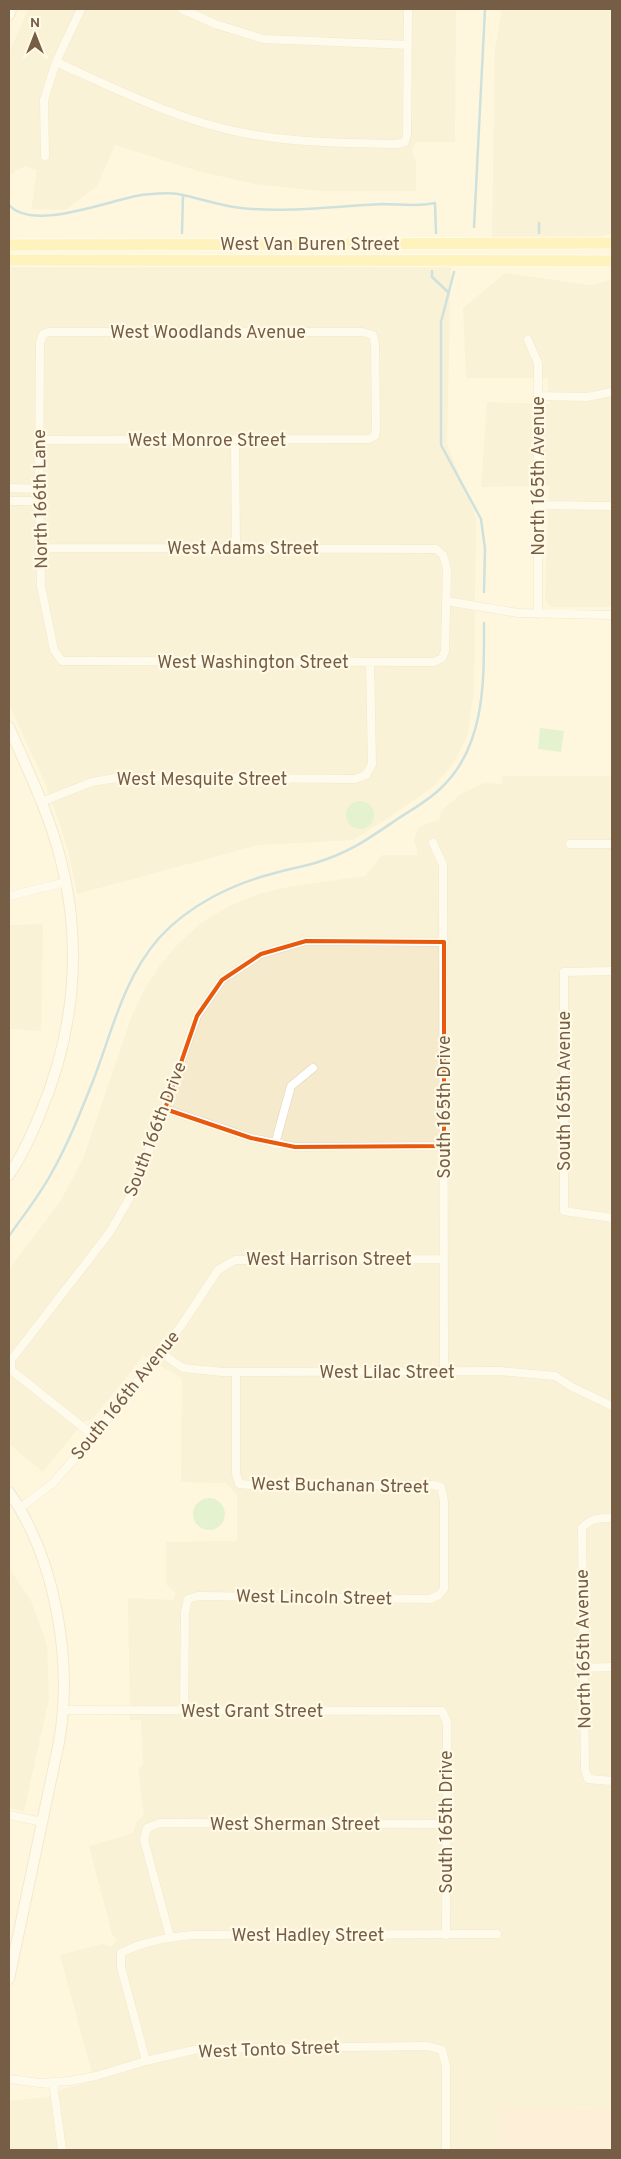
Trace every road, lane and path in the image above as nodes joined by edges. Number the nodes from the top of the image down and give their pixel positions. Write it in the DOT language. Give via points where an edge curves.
graph roads {
  1 [pos="11,9"];
  2 [pos="81,9"];
  3 [pos="182,9"];
  4 [pos="408,9"];
  5 [pos="9,15"];
  6 [pos="408,45"];
  7 [pos="56,62"];
  8 [pos="45,156"];
  9 [pos="517,243"];
  10 [pos="612,243"];
  11 [pos="9,244"];
  12 [pos="9,260"];
  13 [pos="434,260"];
  14 [pos="612,261"];
  15 [pos="43,334"];
  16 [pos="528,340"];
  17 [pos="612,392"];
  18 [pos="538,396"];
  19 [pos="374,436"];
  20 [pos="39,440"];
  21 [pos="235,440"];
  22 [pos="9,488"];
  23 [pos="39,489"];
  24 [pos="9,501"];
  25 [pos="39,501"];
  26 [pos="538,505"];
  27 [pos="612,506"];
  28 [pos="40,548"];
  29 [pos="236,548"];
  30 [pos="446,600"];
  31 [pos="538,614"];
  32 [pos="612,615"];
  33 [pos="62,661"];
  34 [pos="370,662"];
  35 [pos="9,727"];
  36 [pos="41,802"];
  37 [pos="433,843"];
  38 [pos="570,844"];
  39 [pos="612,844"];
  40 [pos="66,882"];
  41 [pos="9,896"];
  42 [pos="444,942"];
  43 [pos="612,971"];
  44 [pos="313,1068"];
  45 [pos="165,1109"];
  46 [pos="274,1144"];
  47 [pos="444,1146"];
  48 [pos="9,1175"];
  49 [pos="612,1218"];
  50 [pos="444,1259"];
  51 [pos="218,1270"];
  52 [pos="160,1352"];
  53 [pos="236,1372"];
  54 [pos="444,1372"];
  55 [pos="612,1406"];
  56 [pos="94,1436"];
  57 [pos="9,1492"];
  58 [pos="20,1508"];
  59 [pos="612,1518"];
  60 [pos="439,1595"];
  61 [pos="612,1667"];
  62 [pos="584,1668"];
  63 [pos="62,1710"];
  64 [pos="442,1711"];
  65 [pos="184,1712"];
  66 [pos="612,1781"];
  67 [pos="9,1815"];
  68 [pos="43,1822"];
  69 [pos="445,1824"];
  70 [pos="497,1934"];
  71 [pos="446,1935"];
  72 [pos="170,1937"];
  73 [pos="9,1980"];
  74 [pos="146,2061"];
  75 [pos="9,2079"];
  76 [pos="53,2083"];
  77 [pos="62,2150"];
  78 [pos="446,2150"];
  1 -- 5 [label="street"];
  2 -- 7 [label="street"];
  3 -- 6 [label="street" via="263,40"];
  4 -- 6 [label="street"];
  6 -- 7 [label="street" via="407,135 405,142 397,144 319,143 248,134 201,123"];
  7 -- 8 [label="street" via="44,100"];
  9 -- 10 [label="main road, West Van Buren Street"];
  9 -- 11 [label="main road, West Van Buren Street"];
  9 -- 13 [label="main road" via="510,252 464,253"];
  12 -- 13 [label="main road, West Van Buren Street"];
  13 -- 14 [label="main road, West Van Buren Street"];
  15 -- 19 [label="street, West Woodlands Avenue" via="362,332 373,335"];
  15 -- 20 [label="street, North 166th Lane" via="40,343"];
  16 -- 18 [label="street, North 165th Avenue" via="538,363"];
  17 -- 18 [label="street" via="587,397"];
  18 -- 26 [label="street, North 165th Avenue"];
  19 -- 21 [label="street, West Monroe Street" via="369,439"];
  20 -- 21 [label="street, West Monroe Street"];
  20 -- 23 [label="street, North 166th Lane"];
  21 -- 29 [label="street"];
  22 -- 23 [label="street"];
  23 -- 25 [label="street, North 166th Lane"];
  24 -- 25 [label="street"];
  25 -- 28 [label="street, North 166th Lane"];
  26 -- 27 [label="street"];
  26 -- 31 [label="street, North 165th Avenue"];
  28 -- 29 [label="street, West Adams Street"];
  28 -- 33 [label="street, North 166th Lane" via="41,586 54,650"];
  29 -- 30 [label="street, West Adams Street" via="436,549 443,556 447,569"];
  30 -- 31 [label="street"];
  30 -- 34 [label="street, West Washington Street" via="445,651 442,658 434,662"];
  31 -- 32 [label="street"];
  33 -- 34 [label="street, West Washington Street"];
  34 -- 36 [label="street, West Mesquite Street" via="372,764 366,775 355,779 122,777 92,782"];
  35 -- 36 [label="street"];
  36 -- 40 [label="street"];
  37 -- 42 [label="street, South 165th Drive" via="443,866"];
  38 -- 39 [label="street"];
  40 -- 41 [label="street"];
  40 -- 48 [label="street" via="74,952 69,1015 46,1102"];
  42 -- 45 [label="street, South 166th Drive" via="306,941 261,954 222,980 197,1016"];
  42 -- 47 [label="street, South 165th Drive"];
  43 -- 49 [label="street, South 165th Avenue" via="564,972 564,1211"];
  44 -- 46 [label="street" via="291,1086"];
  45 -- 46 [label="street"];
  45 -- 56 [label="street, South 166th Drive" via="137,1184 110,1232 11,1360 11,1370"];
  46 -- 47 [label="street" via="294,1147"];
  47 -- 50 [label="street, South 165th Drive"];
  50 -- 51 [label="street, West Harrison Street" via="235,1260"];
  50 -- 54 [label="street, South 165th Drive"];
  51 -- 52 [label="street, South 166th Avenue"];
  52 -- 53 [label="street, West Lilac Street" via="183,1368"];
  52 -- 56 [label="street, South 166th Avenue"];
  53 -- 54 [label="street, West Lilac Street"];
  53 -- 60 [label="street, West Buchanan Street" via="236,1473 239,1484 441,1487 444,1501 444,1590"];
  54 -- 55 [label="street, West Lilac Street" via="500,1371 555,1376 572,1388"];
  56 -- 58 [label="street, South 166th Avenue" via="53,1482"];
  57 -- 58 [label="street"];
  58 -- 63 [label="street" via="55,1606 63,1658"];
  59 -- 62 [label="street, North 165th Avenue" via="588,1520 582,1528"];
  60 -- 65 [label="street, West Lincoln Street" via="430,1599 198,1596 188,1599 185,1612"];
  61 -- 62 [label="street"];
  62 -- 66 [label="street, North 165th Avenue" via="585,1769 588,1779"];
  63 -- 65 [label="street, West Grant Street"];
  63 -- 68 [label="street"];
  64 -- 65 [label="street, West Grant Street"];
  64 -- 69 [label="street, South 165th Drive" via="446,1722"];
  67 -- 68 [label="street"];
  68 -- 73 [label="street"];
  69 -- 71 [label="street, South 165th Drive"];
  69 -- 72 [label="street, West Sherman Street" via="160,1823 146,1828 144,1840"];
  70 -- 71 [label="street, West Hadley Street"];
  71 -- 72 [label="street, West Hadley Street"];
  72 -- 74 [label="street, West Hadley Street" via="138,1944 121,1953 121,1967"];
  74 -- 76 [label="street, West Tonto Street" via="96,2076"];
  74 -- 78 [label="street, West Tonto Street" via="198,2049 226,2047 428,2046 442,2050 446,2066"];
  75 -- 76 [label="street, West Tonto Street"];
  76 -- 77 [label="street"];
}
